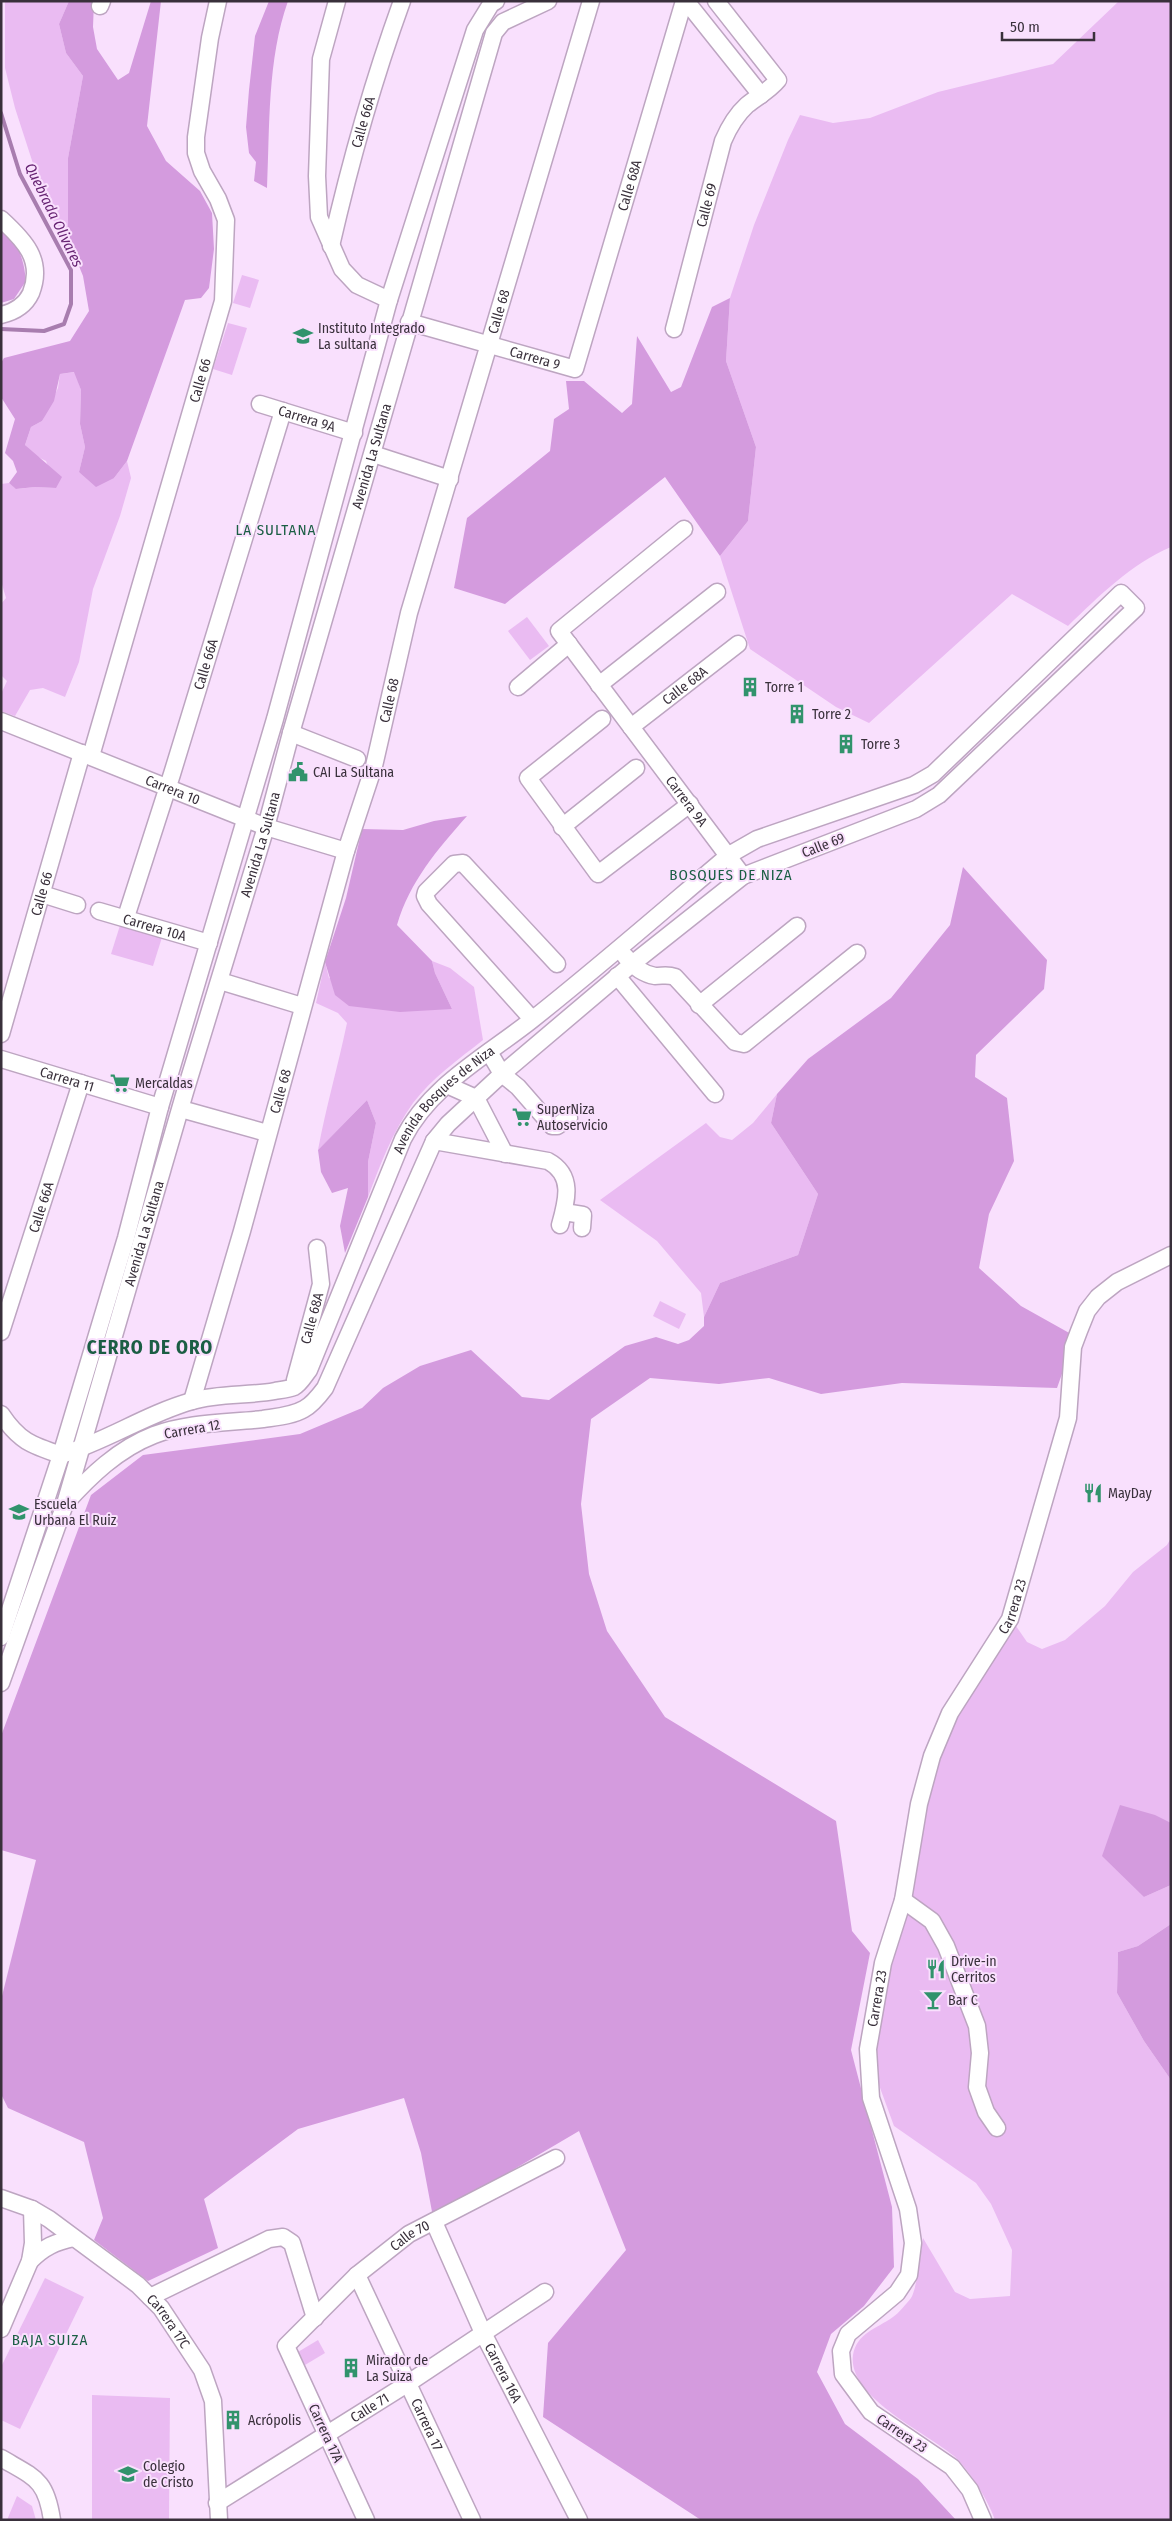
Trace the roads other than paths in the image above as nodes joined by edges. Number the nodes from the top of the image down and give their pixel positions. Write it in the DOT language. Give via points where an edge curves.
graph roads {
  1 [pos="218,1"];
  2 [pos="337,1"];
  3 [pos="402,1"];
  4 [pos="548,1"];
  5 [pos="591,1"];
  6 [pos="685,1"];
  7 [pos="716,1"];
  8 [pos="493,2"];
  9 [pos="502,22"];
  10 [pos="761,95"];
  11 [pos="1,219"];
  12 [pos="331,246"];
  13 [pos="389,300"];
  14 [pos="1,315"];
  15 [pos="409,322"];
  16 [pos="674,329"];
  17 [pos="490,344"];
  18 [pos="575,369"];
  19 [pos="260,404"];
  20 [pos="283,411"];
  21 [pos="354,433"];
  22 [pos="373,454"];
  23 [pos="450,479"];
  24 [pos="684,530"];
  25 [pos="717,592"];
  26 [pos="569,644"];
  27 [pos="738,644"];
  28 [pos="599,685"];
  29 [pos="518,686"];
  30 [pos="602,719"];
  31 [pos="1,721"];
  32 [pos="632,727"];
  33 [pos="291,733"];
  34 [pos="86,755"];
  35 [pos="357,759"];
  36 [pos="636,768"];
  37 [pos="168,788"];
  38 [pos="690,804"];
  39 [pos="245,819"];
  40 [pos="266,827"];
  41 [pos="562,827"];
  42 [pos="346,851"];
  43 [pos="729,855"];
  44 [pos="742,876"];
  45 [pos="42,894"];
  46 [pos="77,906"];
  47 [pos="99,910"];
  48 [pos="126,917"];
  49 [pos="797,926"];
  50 [pos="209,943"];
  51 [pos="618,949"];
  52 [pos="857,953"];
  53 [pos="557,964"];
  54 [pos="636,967"];
  55 [pos="617,976"];
  56 [pos="220,981"];
  57 [pos="699,1005"];
  58 [pos="302,1006"];
  59 [pos="532,1019"];
  60 [pos="1,1034"];
  61 [pos="489,1052"];
  62 [pos="1,1059"];
  63 [pos="502,1074"];
  64 [pos="82,1083"];
  65 [pos="447,1085"];
  66 [pos="715,1094"];
  67 [pos="476,1098"];
  68 [pos="160,1107"];
  69 [pos="181,1109"];
  70 [pos="569,1118"];
  71 [pos="267,1133"];
  72 [pos="434,1141"];
  73 [pos="505,1154"];
  74 [pos="582,1228"];
  75 [pos="317,1248"];
  76 [pos="1171,1255"];
  77 [pos="1,1332"];
  78 [pos="293,1388"];
  79 [pos="192,1401"];
  80 [pos="1,1414"];
  81 [pos="284,1416"];
  82 [pos="80,1449"];
  83 [pos="61,1454"];
  84 [pos="65,1504"];
  85 [pos="35,1534"];
  86 [pos="52,1541"];
  87 [pos="1,1637"];
  88 [pos="1,1683"];
  89 [pos="903,1900"];
  90 [pos="998,2128"];
  91 [pos="556,2158"];
  92 [pos="1,2198"];
  93 [pos="32,2209"];
  94 [pos="434,2222"];
  95 [pos="74,2238"];
  96 [pos="30,2261"];
  97 [pos="357,2275"];
  98 [pos="545,2292"];
  99 [pos="150,2297"];
  100 [pos="315,2318"];
  101 [pos="1,2329"];
  102 [pos="483,2333"];
  103 [pos="286,2346"];
  104 [pos="407,2384"];
  105 [pos="327,2434"];
  106 [pos="1,2458"];
  107 [pos="217,2503"];
  108 [pos="52,2520"];
  109 [pos="219,2520"];
  110 [pos="366,2520"];
  111 [pos="472,2520"];
  112 [pos="579,2520"];
  113 [pos="983,2520"];
  1 -- 34 [label="street, Calle 66" via="210,38 196,154 226,220 224,300"];
  2 -- 12 [label="street" via="321,60 318,176 319,217"];
  3 -- 12 [label="street, Calle 66A" via="386,45"];
  4 -- 9 [label="street"];
  5 -- 17 [label="street, Calle 68"];
  6 -- 10 [label="street"];
  6 -- 18 [label="street, Calle 68A"];
  7 -- 10 [label="street" via="778,80"];
  8 -- 9 [label="street"];
  8 -- 13 [label="street, Avenida La Sultana" via="476,30"];
  9 -- 15 [label="street, Avenida La Sultana" via="494,33"];
  10 -- 16 [label="street, Calle 69" via="732,122 723,141"];
  11 -- 14 [label="street" via="20,237 35,261 36,280 28,299 14,312"];
  12 -- 13 [label="street" via="342,270 357,285"];
  13 -- 21 [label="street, Avenida La Sultana"];
  15 -- 17 [label="street, Carrera 9"];
  15 -- 22 [label="street, Avenida La Sultana"];
  17 -- 18 [label="street, Carrera 9"];
  17 -- 23 [label="street, Calle 68"];
  19 -- 20 [label="street, Carrera 9A"];
  20 -- 21 [label="street, Carrera 9A"];
  20 -- 37 [label="street, Calle 66A"];
  21 -- 39 [label="street, Avenida La Sultana"];
  22 -- 23 [label="street"];
  22 -- 33 [label="street, Avenida La Sultana"];
  23 -- 42 [label="street, Calle 68" via="409,613 374,766"];
  24 -- 26 [label="street" via="559,631"];
  25 -- 28 [label="street"];
  26 -- 28 [label="street, Carrera 9A"];
  26 -- 29 [label="street"];
  27 -- 32 [label="street, Calle 68A"];
  28 -- 32 [label="street, Carrera 9A"];
  30 -- 41 [label="street" via="528,778"];
  31 -- 34 [label="street, Carrera 10"];
  32 -- 38 [label="street, Carrera 9A"];
  33 -- 35 [label="street"];
  33 -- 40 [label="street, Avenida La Sultana"];
  34 -- 37 [label="street, Carrera 10"];
  34 -- 45 [label="street, Calle 66"];
  36 -- 41 [label="street"];
  37 -- 39 [label="street, Carrera 10"];
  37 -- 48 [label="street, Calle 66A"];
  38 -- 41 [label="street" via="598,874"];
  38 -- 43 [label="street, Carrera 9A"];
  39 -- 40 [label="street, Carrera 10"];
  39 -- 50 [label="street, Avenida La Sultana"];
  40 -- 42 [label="street, Carrera 10"];
  40 -- 56 [label="street, Avenida La Sultana"];
  42 -- 58 [label="street, Calle 68"];
  43 -- 44 [label="street, Carrera 9A"];
  43 -- 44 [label="street, Calle 69" via="757,839 914,785 933,774 1120,594 1136,608 939,795 916,809"];
  43 -- 51 [label="street, Calle 69"];
  44 -- 54 [label="street, Calle 69"];
  45 -- 46 [label="street"];
  45 -- 60 [label="street, Calle 66"];
  47 -- 48 [label="street, Carrera 10A"];
  48 -- 50 [label="street, Carrera 10A"];
  49 -- 57 [label="street"];
  50 -- 68 [label="street, Avenida La Sultana"];
  51 -- 54 [label="street"];
  51 -- 59 [label="street, Calle 69"];
  52 -- 57 [label="street" via="744,1044 735,1042"];
  53 -- 59 [label="street" via="463,863 454,864 426,892 429,904"];
  54 -- 55 [label="street, Calle 69"];
  54 -- 57 [label="street" via="655,976 668,974 675,977"];
  55 -- 63 [label="street, Calle 69"];
  55 -- 66 [label="street"];
  56 -- 58 [label="street"];
  56 -- 69 [label="street, Avenida La Sultana"];
  58 -- 71 [label="street, Calle 68"];
  59 -- 61 [label="street, Calle 69"];
  61 -- 63 [label="street, Avenida Bosques de Niza"];
  61 -- 65 [label="street, Avenida Bosques de Niza"];
  62 -- 64 [label="street, Carrera 11"];
  63 -- 67 [label="street, Avenida Bosques de Niza"];
  63 -- 70 [label="street" via="518,1086 552,1126"];
  64 -- 68 [label="street, Carrera 11"];
  64 -- 77 [label="street, Calle 66A"];
  65 -- 67 [label="street"];
  65 -- 78 [label="street, Avenida Bosques de Niza" via="413,1120 309,1370"];
  67 -- 72 [label="street, Avenida Bosques de Niza"];
  67 -- 73 [label="street"];
  68 -- 83 [label="street, Avenida La Sultana" via="134,1211"];
  69 -- 71 [label="street"];
  69 -- 82 [label="street, Avenida La Sultana"];
  71 -- 79 [label="street, Calle 68"];
  72 -- 73 [label="street"];
  72 -- 81 [label="street, Avenida Bosques de Niza" via="325,1388 304,1410"];
  73 -- 74 [label="street" via="548,1161 560,1167 567,1179 562,1218 583,1215"];
  75 -- 78 [label="street, Calle 68A" via="321,1284"];
  76 -- 89 [label="street, Carrera 23" via="1116,1282 1087,1311 1074,1347 1068,1418 1010,1619 950,1713 932,1756 918,1804"];
  78 -- 79 [label="street, Carrera 12"];
  79 -- 82 [label="street, Carrera 12"];
  80 -- 83 [label="street" via="23,1440 32,1446"];
  81 -- 84 [label="street, Carrera 12" via="188,1426 154,1435 93,1473"];
  82 -- 83 [label="street, Carrera 12"];
  82 -- 84 [label="street, Avenida La Sultana"];
  83 -- 85 [label="street, Avenida La Sultana"];
  84 -- 86 [label="street, Avenida La Sultana"];
  85 -- 86 [label="street"];
  85 -- 87 [label="street, Avenida La Sultana"];
  86 -- 88 [label="street, Avenida La Sultana"];
  89 -- 90 [label="street" via="932,1921 946,1946 976,2026 980,2053 977,2087 986,2112"];
  89 -- 113 [label="street, Carrera 23" via="883,1963 868,2049 871,2098 908,2209 913,2243 909,2275 897,2293 848,2334 842,2351 843,2374 871,2412 952,2467 970,2490"];
  91 -- 94 [label="street, Calle 70"];
  92 -- 93 [label="street, Carrera 17C"];
  93 -- 95 [label="street, Carrera 17C"];
  93 -- 96 [label="street"];
  94 -- 97 [label="street, Calle 70" via="410,2234"];
  94 -- 102 [label="street, Carrera 16A"];
  95 -- 96 [label="street" via="57,2241"];
  95 -- 99 [label="street, Carrera 17C"];
  96 -- 101 [label="street"];
  97 -- 100 [label="street, Calle 70"];
  97 -- 104 [label="street, Carrera 17"];
  98 -- 102 [label="street, Calle 71"];
  99 -- 100 [label="street" via="269,2239 282,2237 292,2243"];
  99 -- 107 [label="street, Carrera 17C" via="161,2308 202,2370 213,2401"];
  100 -- 103 [label="street, Calle 70"];
  102 -- 104 [label="street, Calle 71"];
  102 -- 112 [label="street, Carrera 16A"];
  103 -- 105 [label="street, Carrera 17A"];
  104 -- 105 [label="street, Calle 71"];
  104 -- 111 [label="street, Carrera 17"];
  105 -- 107 [label="street, Calle 71"];
  105 -- 110 [label="street, Carrera 17A"];
  106 -- 108 [label="street" via="34,2477 43,2487 49,2497"];
  107 -- 109 [label="street, Carrera 17C"];
}
